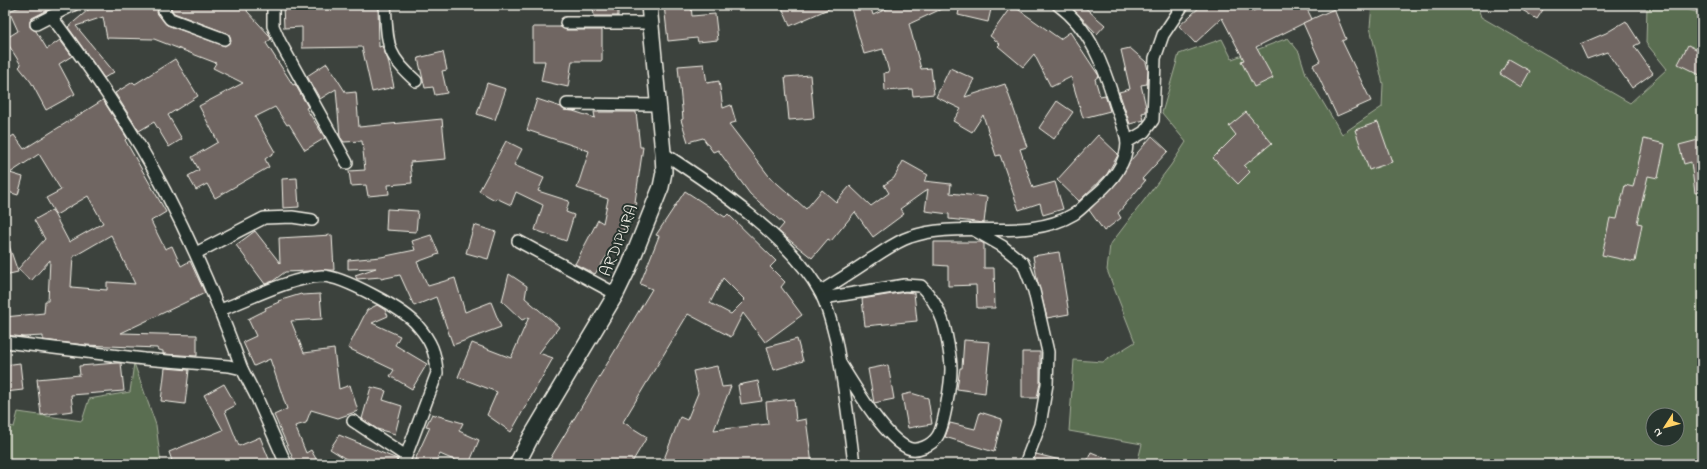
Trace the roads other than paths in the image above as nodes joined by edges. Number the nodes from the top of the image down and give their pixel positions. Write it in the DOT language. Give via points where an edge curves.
graph roads {
  1 [pos="73,5"];
  2 [pos="165,5"];
  3 [pos="273,5"];
  4 [pos="385,5"];
  5 [pos="649,5"];
  6 [pos="1058,5"];
  7 [pos="1183,5"];
  8 [pos="51,16"];
  9 [pos="566,23"];
  10 [pos="650,23"];
  11 [pos="36,24"];
  12 [pos="224,39"];
  13 [pos="416,81"];
  14 [pos="567,104"];
  15 [pos="658,105"];
  16 [pos="1127,142"];
  17 [pos="663,153"];
  18 [pos="347,163"];
  19 [pos="312,220"];
  20 [pos="973,230"];
  21 [pos="518,241"];
  22 [pos="196,253"];
  23 [pos="616,294"];
  24 [pos="822,295"];
  25 [pos="220,310"];
  26 [pos="5,342"];
  27 [pos="840,363"];
  28 [pos="242,369"];
  29 [pos="353,421"];
  30 [pos="404,460"];
  31 [pos="286,464"];
  32 [pos="517,464"];
  33 [pos="854,464"];
  34 [pos="1025,464"];
  1 -- 8 [label="street"];
  2 -- 12 [label="street" via="164,11 170,19"];
  3 -- 18 [label="street" via="273,26 280,42"];
  4 -- 13 [label="street" via="388,43 392,54"];
  5 -- 10 [label="street, ARDIPURA"];
  6 -- 16 [label="street" via="1078,23 1090,40 1113,95"];
  7 -- 16 [label="street" via="1163,35 1155,58 1153,120 1144,132"];
  8 -- 11 [label="street"];
  8 -- 22 [label="street" via="82,57 134,136"];
  9 -- 10 [label="street"];
  10 -- 15 [label="street, ARDIPURA"];
  14 -- 15 [label="street"];
  15 -- 17 [label="street, ARDIPURA"];
  16 -- 20 [label="street" via="1125,156 1118,170 1101,190 1074,214 1047,225 1018,229"];
  17 -- 23 [label="street, ARDIPURA" via="664,172 661,187"];
  17 -- 24 [label="street" via="709,183 782,244 807,272"];
  19 -- 22 [label="street" via="292,217 264,218"];
  20 -- 24 [label="street" via="929,232 910,237 890,247"];
  20 -- 34 [label="street" via="1002,246 1023,263 1034,291 1048,352 1047,384 1040,424"];
  21 -- 23 [label="street"];
  22 -- 25 [label="street"];
  23 -- 32 [label="street, ARDIPURA"];
  24 -- 27 [label="street"];
  24 -- 27 [label="street" via="904,285 921,286 932,297 943,320 951,369 948,398 938,436 931,444 921,448 908,448 894,437 869,408"];
  25 -- 28 [label="street"];
  25 -- 30 [label="street" via="288,284 322,276 332,277 363,290 417,324 430,342 436,357 437,373"];
  26 -- 28 [label="street"];
  27 -- 33 [label="street"];
  28 -- 31 [label="street"];
  29 -- 30 [label="street"];
}
